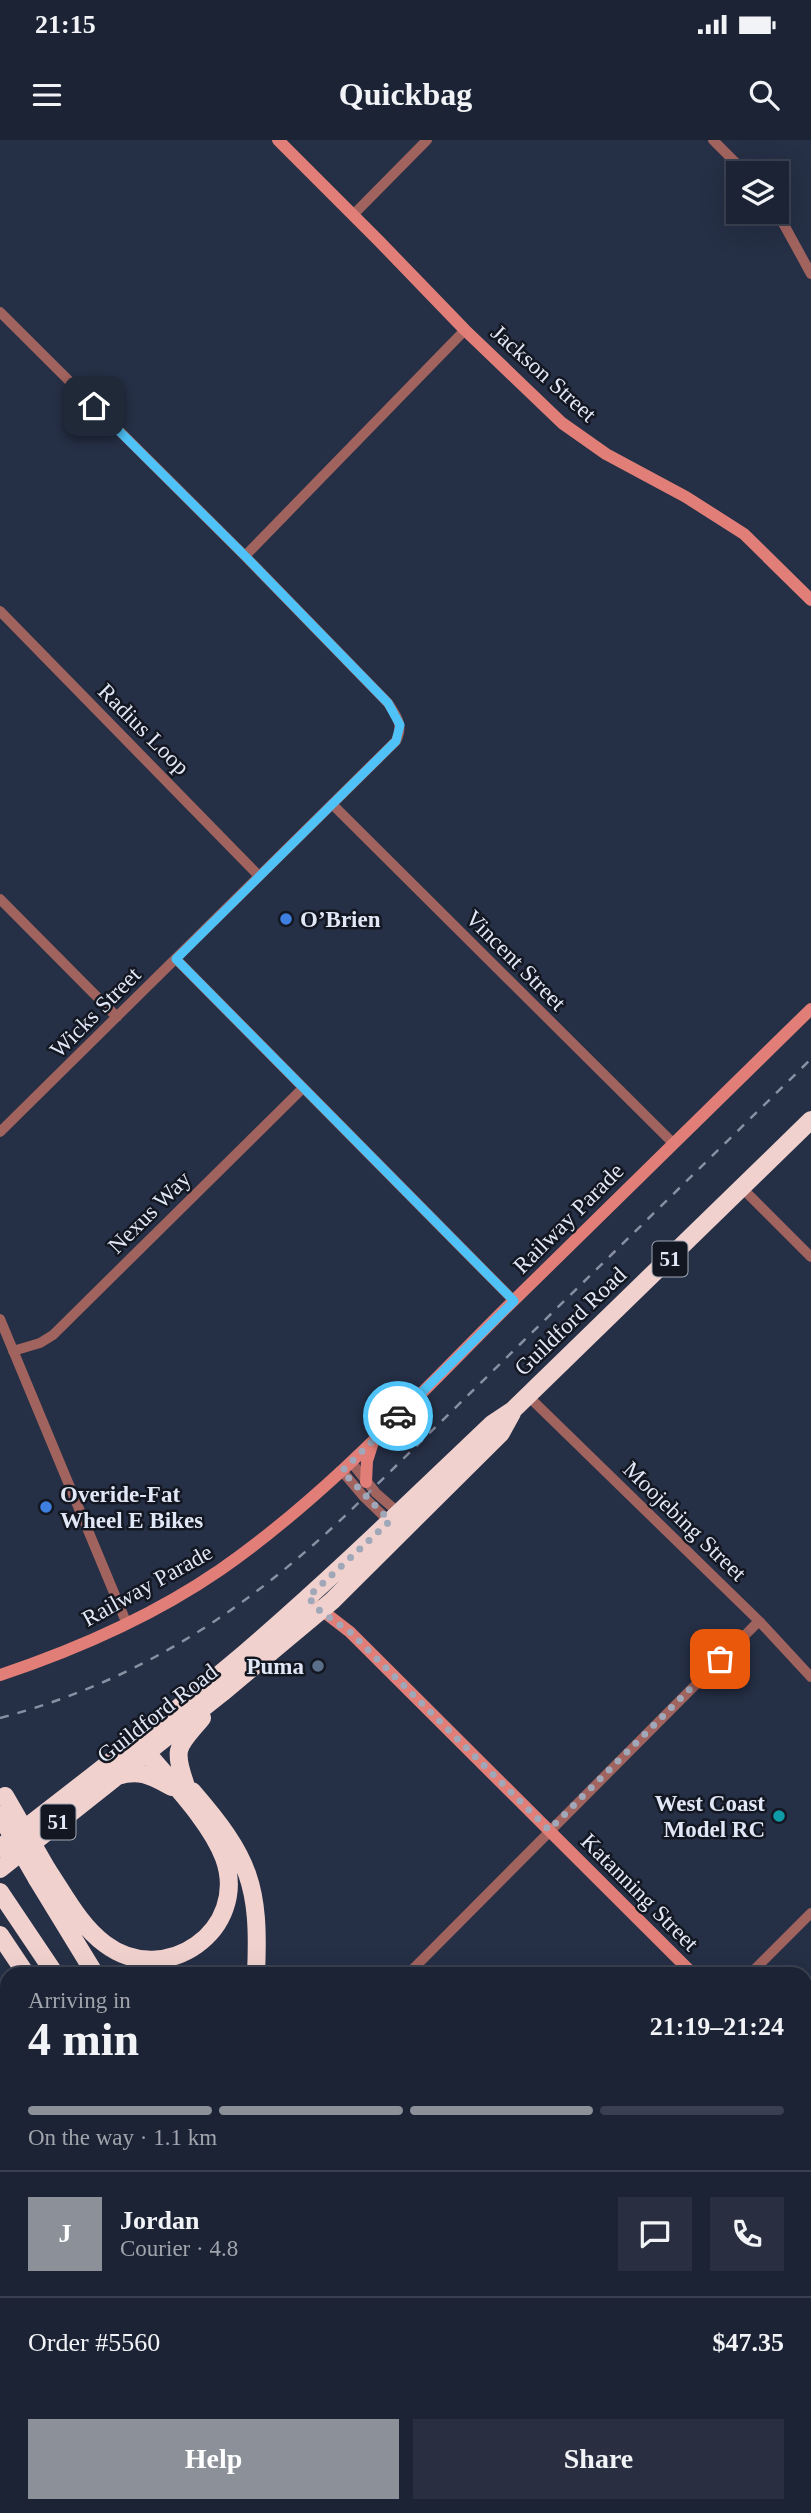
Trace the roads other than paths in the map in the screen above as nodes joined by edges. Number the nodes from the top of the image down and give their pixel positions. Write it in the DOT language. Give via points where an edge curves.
graph roads {
  1 [pos="278,140"];
  2 [pos="428,140"];
  3 [pos="713,140"];
  4 [pos="734,161"];
  5 [pos="353,215"];
  6 [pos="784,224"];
  7 [pos="811,274"];
  8 [pos="0,312"];
  9 [pos="465,330"];
  10 [pos="245,556"];
  11 [pos="811,600"];
  12 [pos="0,611"];
  13 [pos="332,804"];
  14 [pos="260,876"];
  15 [pos="0,899"];
  16 [pos="176,959"];
  17 [pos="811,1009"];
  18 [pos="117,1017"];
  19 [pos="303,1087"];
  20 [pos="811,1120"];
  21 [pos="0,1132"];
  22 [pos="673,1143"];
  23 [pos="742,1188"];
  24 [pos="811,1257"];
  25 [pos="514,1301"];
  26 [pos="0,1319"];
  27 [pos="13,1351"];
  28 [pos="528,1396"];
  29 [pos="375,1439"];
  30 [pos="346,1466"];
  31 [pos="366,1482"];
  32 [pos="400,1523"];
  33 [pos="320,1599"];
  34 [pos="759,1620"];
  35 [pos="127,1624"];
  36 [pos="0,1675"];
  37 [pos="811,1677"];
  38 [pos="222,1693"];
  39 [pos="146,1743"];
  40 [pos="117,1776"];
  41 [pos="183,1787"];
  42 [pos="3,1791"];
  43 [pos="0,1815"];
  44 [pos="549,1830"];
  45 [pos="0,1848"];
  46 [pos="0,1869"];
  47 [pos="42,1874"];
  48 [pos="3,1896"];
  49 [pos="811,1913"];
  50 [pos="0,1936"];
  51 [pos="41,1955"];
  52 [pos="21,1967"];
  53 [pos="45,1967"];
  54 [pos="49,1967"];
  55 [pos="91,1967"];
  56 [pos="256,1967"];
  57 [pos="415,1967"];
  58 [pos="686,1967"];
  59 [pos="757,1967"];
  1 -- 5 [label="street, Jackson Street"];
  2 -- 5 [label="street"];
  3 -- 4 [label="street"];
  5 -- 9 [label="street, Jackson Street"];
  6 -- 7 [label="street"];
  8 -- 10 [label="street"];
  9 -- 10 [label="street"];
  9 -- 11 [label="street, Jackson Street" via="562,423 744,534"];
  10 -- 13 [label="street, Wicks Street" via="388,703 400,725 396,741"];
  12 -- 14 [label="street, Radius Loop"];
  13 -- 14 [label="street, Wicks Street"];
  13 -- 22 [label="street, Vincent Street"];
  14 -- 16 [label="street, Wicks Street"];
  15 -- 18 [label="street"];
  16 -- 18 [label="street, Wicks Street"];
  16 -- 19 [label="street"];
  17 -- 22 [label="street, Railway Parade"];
  18 -- 21 [label="street, Wicks Street"];
  19 -- 25 [label="street"];
  19 -- 27 [label="street, Nexus Way" via="53,1335"];
  20 -- 23 [label="highway, Guildford Road / 51"];
  22 -- 25 [label="street, Railway Parade"];
  23 -- 24 [label="street"];
  23 -- 28 [label="highway, Guildford Road / 51"];
  25 -- 29 [label="street, Railway Parade"];
  26 -- 27 [label="street"];
  27 -- 35 [label="street"];
  28 -- 32 [label="highway, Guildford Road / 51" via="513,1410 501,1433"];
  28 -- 34 [label="street, Moojebing Street"];
  29 -- 30 [label="street, Railway Parade"];
  29 -- 31 [label="street"];
  30 -- 31 [label="street"];
  30 -- 32 [label="street"];
  30 -- 35 [label="street, Railway Parade" via="244,1552"];
  31 -- 32 [label="street"];
  32 -- 33 [label="highway, Guildford Road / 51"];
  33 -- 38 [label="highway, Guildford Road / 51"];
  33 -- 39 [label="highway, Guildford Road / 51" via="245,1653"];
  33 -- 44 [label="street, Katanning Street"];
  34 -- 37 [label="street, Moojebing Street"];
  34 -- 44 [label="street"];
  35 -- 36 [label="street, Railway Parade" via="90,1643"];
  38 -- 39 [label="highway, Guildford Road / 51"];
  38 -- 41 [label="highway" via="178,1752"];
  39 -- 40 [label="highway, Guildford Road / 51"];
  39 -- 41 [label="highway"];
  39 -- 45 [label="highway, Guildford Road / 51"];
  40 -- 41 [label="highway" via="132,1771"];
  40 -- 46 [label="highway, Guildford Road / 51"];
  41 -- 47 [label="highway" via="224,1858 228,1877 221,1919 190,1951 141,1960 105,1945"];
  41 -- 56 [label="highway" via="222,1826 246,1867 255,1899"];
  42 -- 47 [label="highway, bridge"];
  43 -- 47 [label="highway, bridge"];
  44 -- 57 [label="street"];
  44 -- 58 [label="street, Katanning Street"];
  47 -- 55 [label="highway"];
  48 -- 51 [label="highway"];
  49 -- 59 [label="street"];
  50 -- 52 [label="highway"];
  51 -- 53 [label="highway"];
  51 -- 54 [label="highway"];
}
